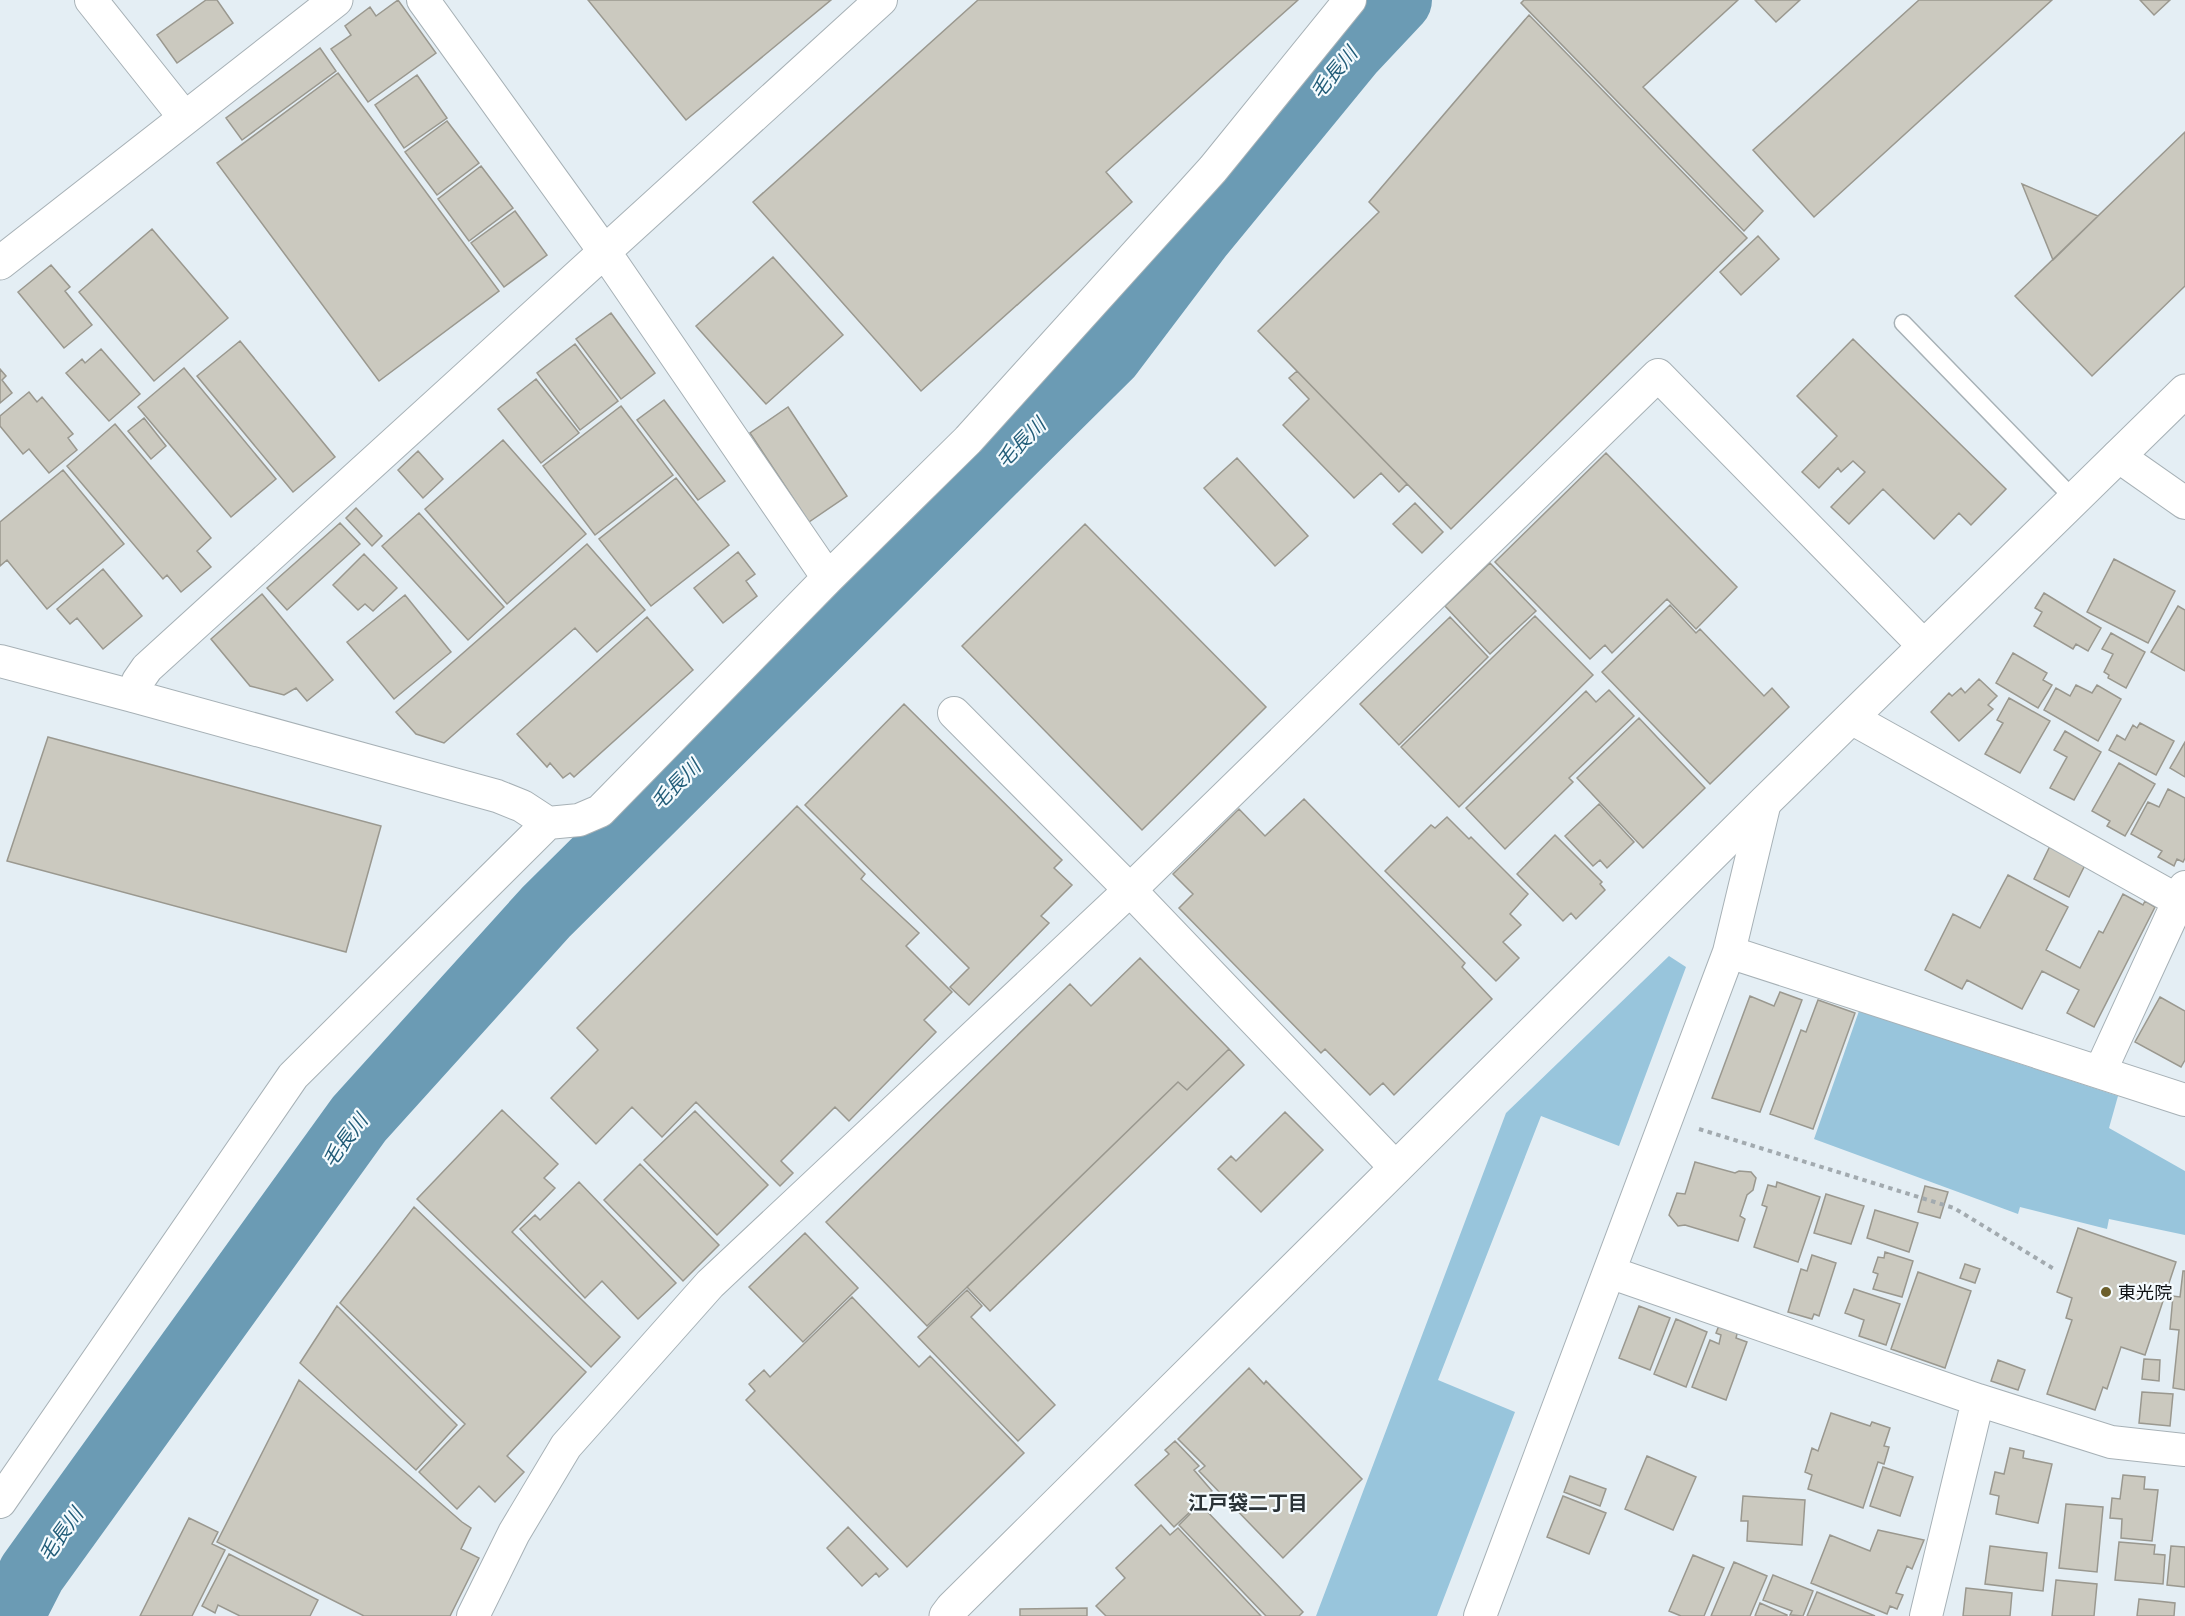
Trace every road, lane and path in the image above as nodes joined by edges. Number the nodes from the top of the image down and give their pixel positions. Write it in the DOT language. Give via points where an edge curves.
graph roads {
  1 [pos="91,0"];
  2 [pos="336,0"];
  3 [pos="423,0"];
  4 [pos="881,0"];
  5 [pos="1350,0"];
  6 [pos="185,118"];
  7 [pos="604,251"];
  8 [pos="0,263"];
  9 [pos="1903,323"];
  10 [pos="2185,391"];
  11 [pos="2118,456"];
  12 [pos="2074,499"];
  13 [pos="2185,503"];
  14 [pos="828,578"];
  15 [pos="1924,646"];
  16 [pos="0,661"];
  17 [pos="133,696"];
  18 [pos="954,713"];
  19 [pos="1851,718"];
  20 [pos="1766,802"];
  21 [pos="548,823"];
  22 [pos="1130,890"];
  23 [pos="2181,893"];
  24 [pos="1729,952"];
  25 [pos="2100,1072"];
  26 [pos="2185,1100"];
  27 [pos="1698,1128"];
  28 [pos="1396,1168"];
  29 [pos="2054,1269"];
  30 [pos="1609,1272"];
  31 [pos="1978,1400"];
  32 [pos="2185,1449"];
  33 [pos="0,1502"];
  34 [pos="474,1616"];
  35 [pos="946,1616"];
  36 [pos="1480,1616"];
  37 [pos="1926,1616"];
  1 -- 6 [label="street"];
  2 -- 6 [label="street"];
  3 -- 7 [label="street"];
  4 -- 7 [label="street"];
  5 -- 14 [label="street" via="1213,169 984,423"];
  6 -- 8 [label="street"];
  7 -- 14 [label="street"];
  7 -- 17 [label="street" via="147,668"];
  9 -- 12 [label="lane"];
  10 -- 11 [label="street"];
  11 -- 12 [label="street"];
  11 -- 13 [label="street"];
  12 -- 15 [label="street"];
  14 -- 21 [label="street" via="600,811 579,819"];
  15 -- 19 [label="street"];
  15 -- 22 [label="street" via="1658,375"];
  16 -- 17 [label="street"];
  17 -- 21 [label="street" via="497,796"];
  18 -- 22 [label="street"];
  19 -- 20 [label="street"];
  19 -- 23 [label="street"];
  20 -- 24 [label="street"];
  20 -- 28 [label="street"];
  21 -- 33 [label="street" via="293,1076"];
  22 -- 28 [label="street"];
  22 -- 34 [label="street" via="710,1284 566,1446 514,1533"];
  23 -- 25 [label="street"];
  24 -- 25 [label="street"];
  24 -- 30 [label="street"];
  25 -- 26 [label="street"];
  27 -- 29 [label="path" via="1954,1208"];
  28 -- 35 [label="street"];
  30 -- 31 [label="street"];
  30 -- 36 [label="street"];
  31 -- 32 [label="street" via="2111,1442"];
  31 -- 37 [label="street"];
}
